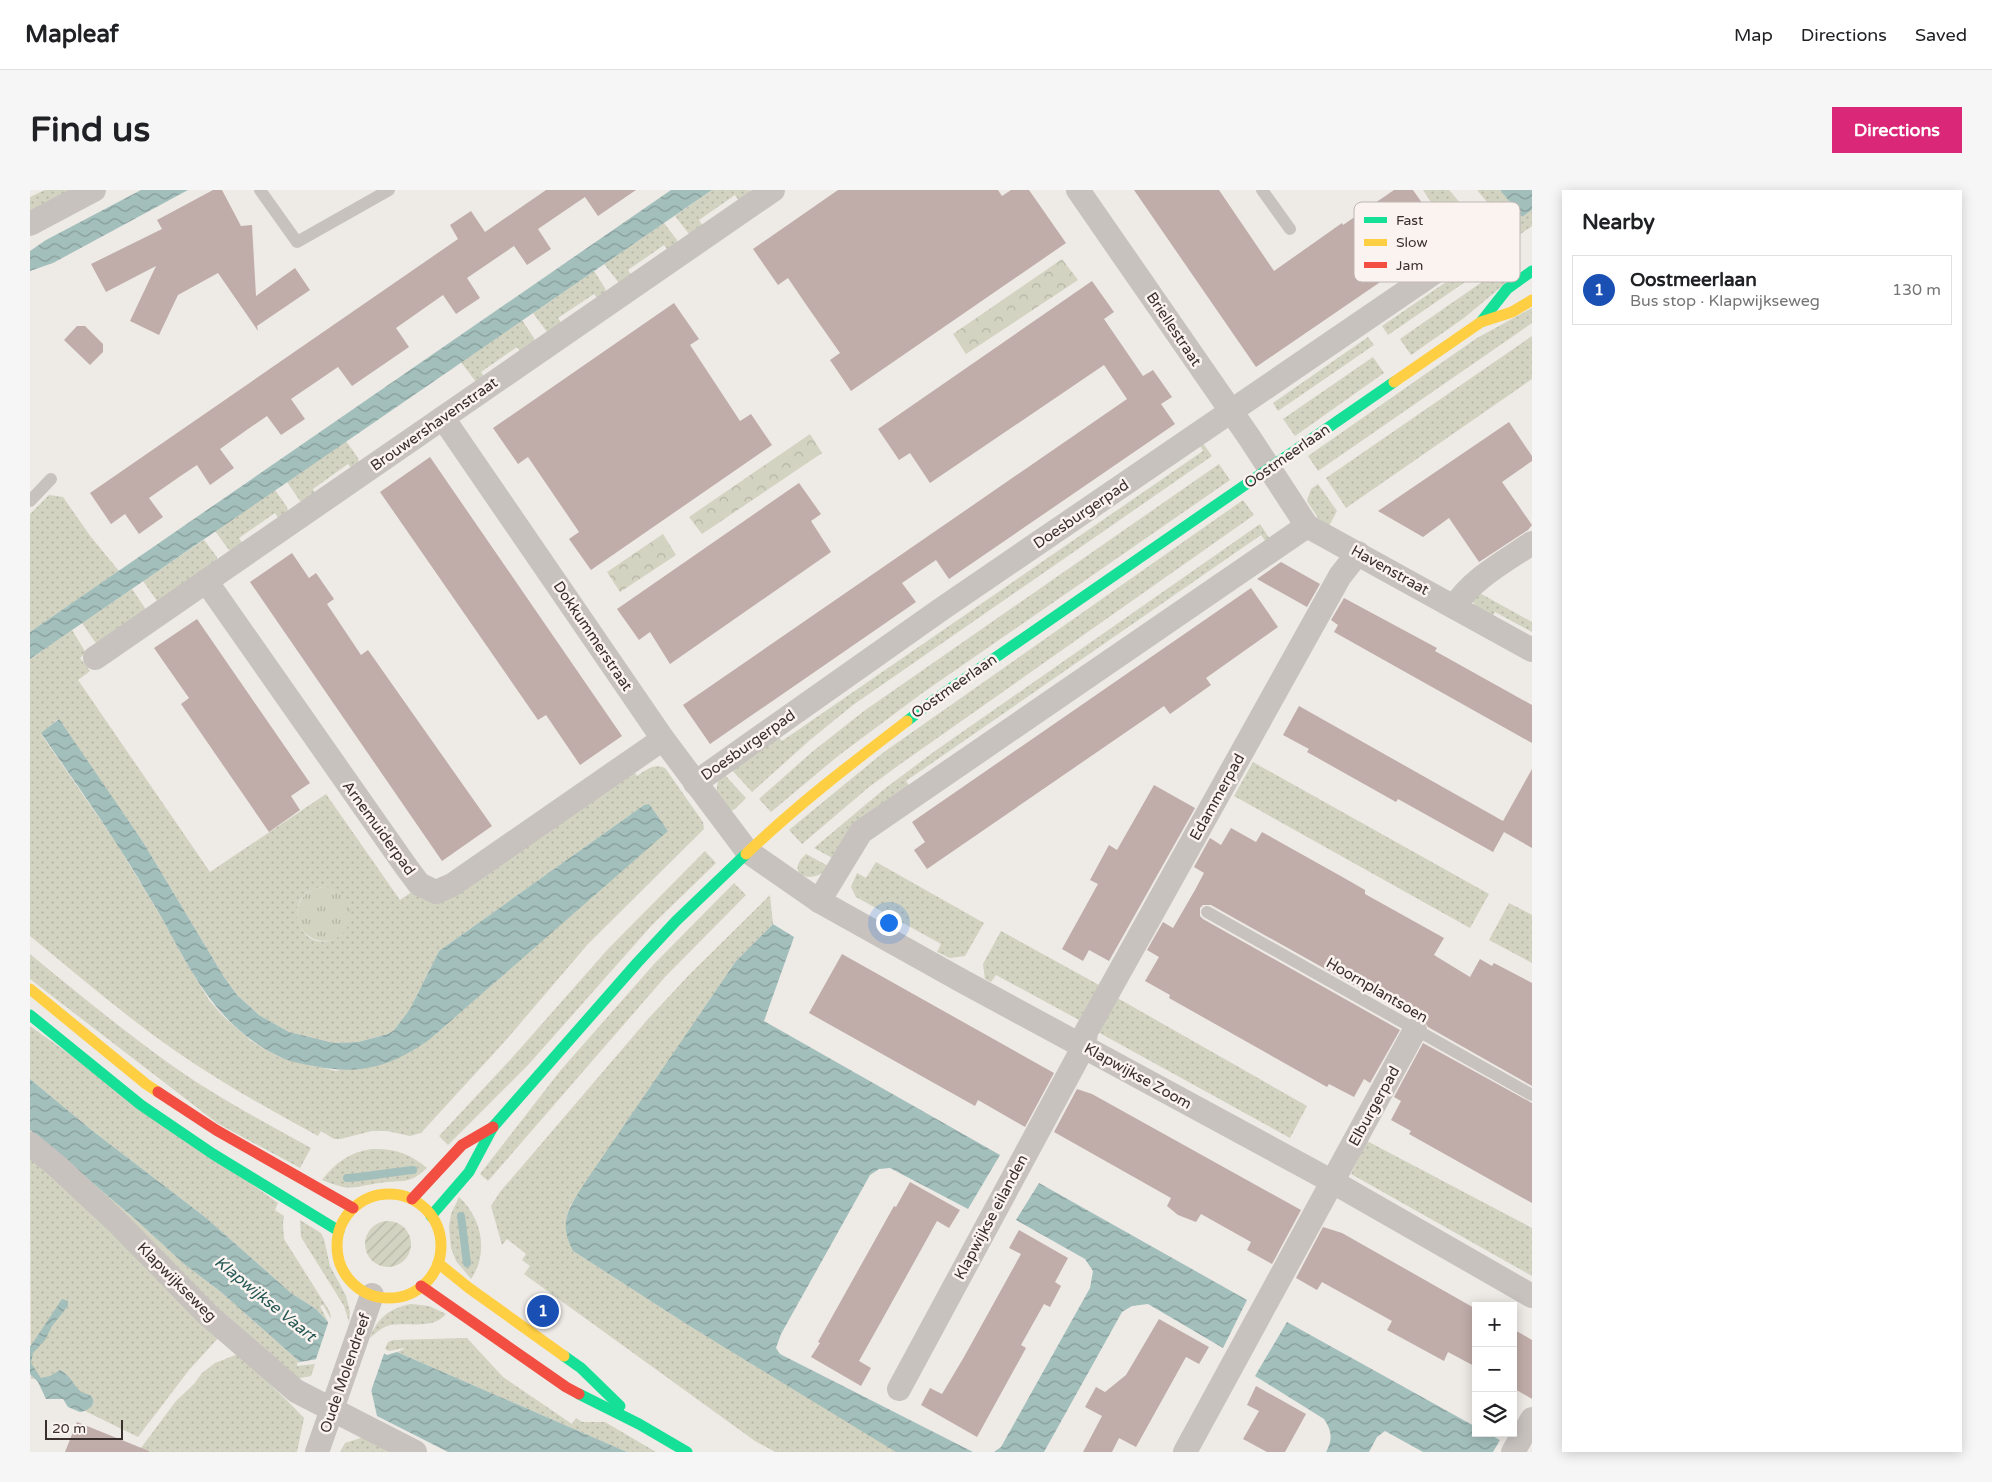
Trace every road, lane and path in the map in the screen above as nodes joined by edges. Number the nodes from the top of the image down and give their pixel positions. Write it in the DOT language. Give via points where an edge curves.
graph roads {
  1 [pos="94,190"];
  2 [pos="260,190"];
  3 [pos="389,190"];
  4 [pos="773,190"];
  5 [pos="1078,190"];
  6 [pos="1262,190"];
  7 [pos="30,224"];
  8 [pos="1290,229"];
  9 [pos="1532,272"];
  10 [pos="1520,280"];
  11 [pos="1420,282"];
  12 [pos="1518,282"];
  13 [pos="1532,300"];
  14 [pos="1481,322"];
  15 [pos="1231,412"];
  16 [pos="443,418"];
  17 [pos="1269,468"];
  18 [pos="51,479"];
  19 [pos="30,501"];
  20 [pos="1308,526"];
  21 [pos="1532,543"];
  22 [pos="1358,552"];
  23 [pos="206,581"];
  24 [pos="1454,607"];
  25 [pos="1532,650"];
  26 [pos="95,658"];
  27 [pos="663,739"];
  28 [pos="694,783"];
  29 [pos="747,851"];
  30 [pos="819,901"];
  31 [pos="1207,912"];
  32 [pos="30,988"];
  33 [pos="30,1015"];
  34 [pos="1415,1030"];
  35 [pos="1084,1046"];
  36 [pos="1532,1095"];
  37 [pos="493,1127"];
  38 [pos="30,1144"];
  39 [pos="1333,1182"];
  40 [pos="412,1199"];
  41 [pos="353,1208"];
  42 [pos="431,1216"];
  43 [pos="339,1231"];
  44 [pos="438,1263"];
  45 [pos="421,1286"];
  46 [pos="372,1295"];
  47 [pos="1532,1296"];
  48 [pos="899,1389"];
  49 [pos="332,1410"];
  50 [pos="1532,1419"];
  51 [pos="639,1424"];
  52 [pos="317,1452"];
  53 [pos="415,1452"];
  54 [pos="687,1452"];
  55 [pos="1185,1452"];
  56 [pos="1513,1452"];
  1 -- 7 [label="street"];
  2 -- 3 [label="lane" via="297,242"];
  4 -- 16 [label="street, Brouwershavenstraat"];
  5 -- 15 [label="street, Briellestraat"];
  6 -- 8 [label="lane"];
  9 -- 10 [label="main road, Oostmeerlaan"];
  11 -- 15 [label="street, Doesburgerpad"];
  12 -- 14 [label="main road, Oostmeerlaan" via="1508,289"];
  13 -- 14 [label="main road, Oostmeerlaan" via="1512,312"];
  14 -- 17 [label="main road, Oostmeerlaan"];
  15 -- 17 [label="street, Briellestraat"];
  15 -- 28 [label="street, Doesburgerpad"];
  16 -- 23 [label="street, Brouwershavenstraat"];
  16 -- 27 [label="street, Dokkummerstraat"];
  17 -- 20 [label="street, Havenstraat"];
  17 -- 29 [label="main road, Oostmeerlaan" via="934,700 815,792"];
  18 -- 19 [label="lane"];
  20 -- 22 [label="street, Havenstraat"];
  20 -- 30 [label="street" via="861,832"];
  21 -- 24 [label="street" via="1474,583"];
  22 -- 24 [label="street, Havenstraat"];
  22 -- 35 [label="street, Edammerpad" via="1340,576 1086,1032"];
  23 -- 26 [label="street, Brouwershavenstraat"];
  23 -- 27 [label="street, Arnemuiderpad" via="401,860 419,884 436,892 452,885"];
  24 -- 25 [label="street, Havenstraat"];
  27 -- 28 [label="street, Dokkummerstraat"];
  28 -- 29 [label="street, Dokkummerstraat"];
  29 -- 30 [label="street, Klapwijkse Zoom"];
  29 -- 37 [label="main road, Oostmeerlaan" via="637,963"];
  30 -- 35 [label="street, Klapwijkse Zoom"];
  31 -- 34 [label="lane, Hoornplantsoen"];
  32 -- 41 [label="main road" via="146,1084 216,1130"];
  33 -- 43 [label="main road" via="141,1105 213,1154"];
  34 -- 36 [label="lane, Hoornplantsoen"];
  34 -- 39 [label="street, Elburgerpad"];
  35 -- 39 [label="street, Klapwijkse Zoom"];
  35 -- 48 [label="street, Klapwijkse eilanden"];
  37 -- 40 [label="main road, Oostmeerlaan" via="462,1145"];
  37 -- 42 [label="main road, Oostmeerlaan" via="469,1172"];
  38 -- 49 [label="street, Klapwijkseweg" via="120,1224 208,1315 296,1391"];
  39 -- 47 [label="street, Klapwijkse Zoom"];
  39 -- 55 [label="street"];
  40 -- 41 [label="main road" via="386,1194 363,1201"];
  40 -- 42 [label="main road"];
  41 -- 43 [label="main road"];
  42 -- 44 [label="main road" via="440,1237"];
  43 -- 46 [label="main road" via="338,1253 343,1270 355,1285"];
  44 -- 45 [label="main road"];
  44 -- 51 [label="main road" via="581,1368"];
  45 -- 46 [label="main road" via="397,1297"];
  45 -- 51 [label="main road" via="566,1387"];
  46 -- 49 [label="street, Oude Molendreef"];
  49 -- 52 [label="street, Oude Molendreef"];
  49 -- 53 [label="street, Klapwijkseweg"];
  50 -- 56 [label="street"];
  51 -- 54 [label="main road"];
}
